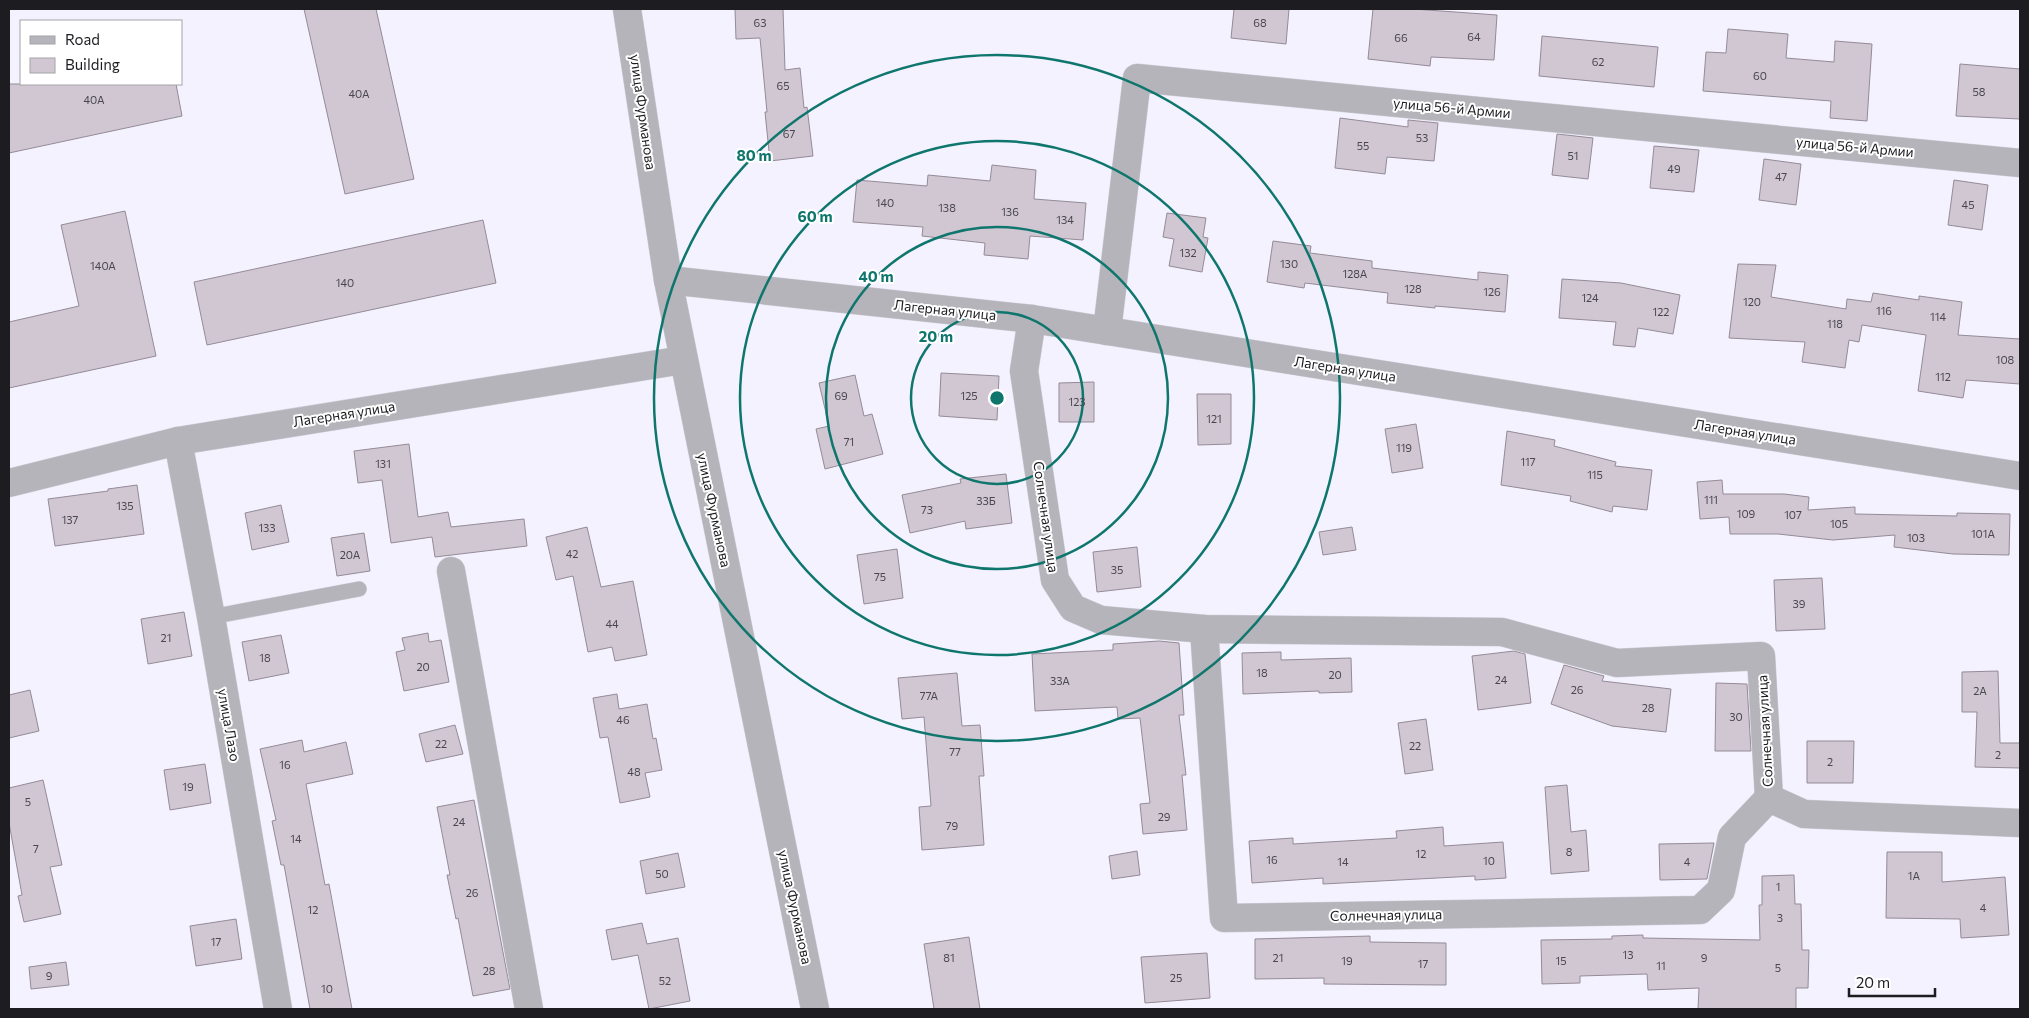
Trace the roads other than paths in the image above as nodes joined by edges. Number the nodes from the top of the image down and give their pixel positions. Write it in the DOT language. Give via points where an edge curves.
graph roads {
  1 [pos="627,9"];
  2 [pos="2020,162"];
  3 [pos="668,280"];
  4 [pos="1032,319"];
  5 [pos="1107,331"];
  6 [pos="683,360"];
  7 [pos="178,441"];
  8 [pos="2020,476"];
  9 [pos="9,483"];
  10 [pos="451,571"];
  11 [pos="360,589"];
  12 [pos="211,617"];
  13 [pos="1204,630"];
  14 [pos="1769,798"];
  15 [pos="2020,823"];
  16 [pos="278,1009"];
  17 [pos="529,1009"];
  18 [pos="815,1009"];
  1 -- 3 [label="street, улица Фурманова"];
  2 -- 5 [label="street, улица 56-й Армии" via="1137,78"];
  3 -- 4 [label="street, Лагерная улица"];
  3 -- 6 [label="street, улица Фурманова"];
  4 -- 5 [label="street, Лагерная улица"];
  4 -- 13 [label="street, Солнечная улица" via="1024,371 1055,580 1072,608 1101,620"];
  5 -- 8 [label="street, Лагерная улица"];
  6 -- 7 [label="street, Лагерная улица"];
  6 -- 18 [label="street, улица Фурманова"];
  7 -- 9 [label="street, Лагерная улица"];
  7 -- 12 [label="street, улица Лазо"];
  10 -- 17 [label="street"];
  11 -- 12 [label="lane"];
  12 -- 16 [label="street, улица Лазо"];
  13 -- 14 [label="street, Солнечная улица" via="1502,632 1617,663 1761,656"];
  13 -- 14 [label="street, Солнечная улица" via="1224,918 1700,910 1721,890 1732,837"];
  14 -- 15 [label="street, Солнечная улица" via="1804,814"];
}
